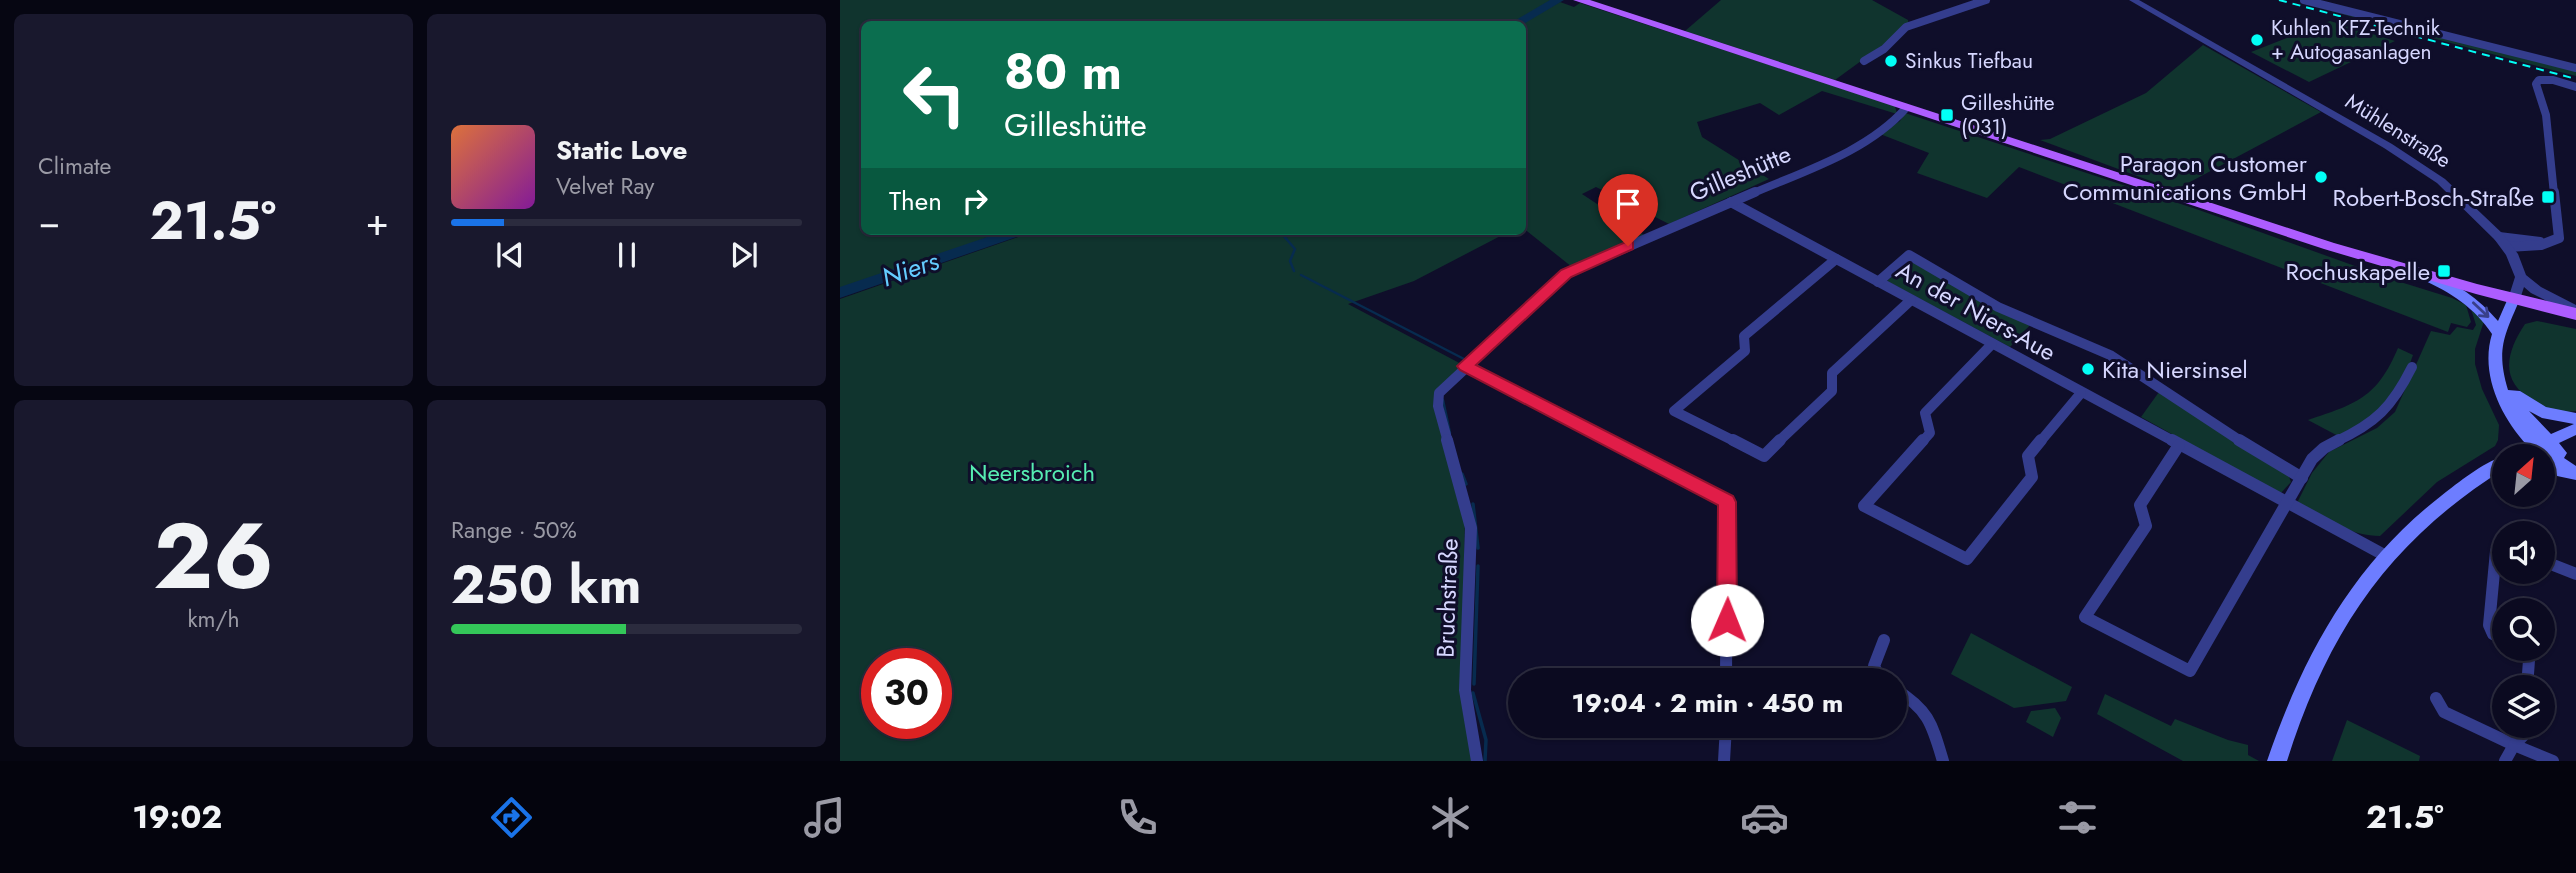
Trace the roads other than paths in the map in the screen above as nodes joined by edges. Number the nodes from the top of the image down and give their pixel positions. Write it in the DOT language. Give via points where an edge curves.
graph roads {
  1 [pos="1578,0"];
  2 [pos="1986,0"];
  3 [pos="2133,0"];
  4 [pos="2305,0"];
  5 [pos="1864,61"];
  6 [pos="2576,68"];
  7 [pos="2576,87"];
  8 [pos="1906,108"];
  9 [pos="1731,202"];
  10 [pos="2503,242"];
  11 [pos="1836,259"];
  12 [pos="2414,272"];
  13 [pos="2521,277"];
  14 [pos="1878,282"];
  15 [pos="2514,299"];
  16 [pos="1911,300"];
  17 [pos="2576,313"];
  18 [pos="2499,332"];
  19 [pos="1992,344"];
  20 [pos="1465,366"];
  21 [pos="2412,367"];
  22 [pos="2497,376"];
  23 [pos="2081,393"];
  24 [pos="2576,419"];
  25 [pos="2576,429"];
  26 [pos="2542,444"];
  27 [pos="2179,445"];
  28 [pos="2555,452"];
  29 [pos="2555,455"];
  30 [pos="2576,466"];
  31 [pos="2555,470"];
  32 [pos="2492,472"];
  33 [pos="2576,474"];
  34 [pos="2302,478"];
  35 [pos="2287,504"];
  36 [pos="2386,556"];
  37 [pos="2555,566"];
  38 [pos="2576,574"];
  39 [pos="2492,606"];
  40 [pos="2492,632"];
  41 [pos="1884,640"];
  42 [pos="1726,668"];
  43 [pos="1874,668"];
  44 [pos="1907,696"];
  45 [pos="2436,698"];
  46 [pos="1725,738"];
  47 [pos="2521,738"];
  48 [pos="2514,745"];
  49 [pos="1476,761"];
  50 [pos="1724,761"];
  51 [pos="1943,761"];
  52 [pos="2277,761"];
  53 [pos="2505,761"];
  54 [pos="2553,761"];
  1 -- 8 [label="main road"];
  2 -- 5 [label="street" via="1907,27"];
  3 -- 10 [label="street, Mühlenstraße" via="2410,159 2450,188"];
  4 -- 6 [label="street"];
  7 -- 10 [label="street" via="2546,79 2536,83 2546,115 2557,240"];
  8 -- 9 [label="street, Gilleshütte" via="1890,126 1847,152"];
  8 -- 12 [label="main road"];
  9 -- 11 [label="street, An der Niers-Aue"];
  9 -- 20 [label="street, Gilleshütte" via="1569,272"];
  10 -- 13 [label="street, Mühlenstraße"];
  11 -- 14 [label="street, An der Niers-Aue"];
  11 -- 16 [label="street" via="1744,336 1745,351 1674,411 1764,456 1832,391 1832,373"];
  12 -- 15 [label="main road"];
  12 -- 18 [label="main road, one-way" via="2477,305"];
  13 -- 15 [label="street"];
  13 -- 17 [label="street"];
  14 -- 16 [label="street, An der Niers-Aue"];
  14 -- 34 [label="street" via="1909,255 1998,307 2110,355 2223,432"];
  15 -- 17 [label="main road"];
  15 -- 18 [label="main road"];
  16 -- 19 [label="street, An der Niers-Aue"];
  18 -- 22 [label="main road" via="2494,354"];
  19 -- 23 [label="street, An der Niers-Aue"];
  19 -- 23 [label="street" via="1925,413 1930,433 1864,506 1967,559 2032,477 2028,456"];
  20 -- 42 [label="street" via="1727,502"];
  20 -- 49 [label="street, Bruchstraße" via="1439,393 1438,406 1471,528 1465,690"];
  21 -- 34 [label="street" via="2388,411 2370,425 2324,446"];
  22 -- 24 [label="main road" via="2528,405"];
  22 -- 26 [label="main road" via="2508,410"];
  23 -- 27 [label="street, An der Niers-Aue"];
  25 -- 26 [label="main road"];
  27 -- 35 [label="street, An der Niers-Aue"];
  27 -- 35 [label="street" via="2140,505 2146,526 2085,617 2190,671"];
  28 -- 30 [label="main road"];
  29 -- 33 [label="main road"];
  31 -- 33 [label="main road"];
  32 -- 36 [label="main road" via="2442,502"];
  34 -- 35 [label="street"];
  35 -- 36 [label="street, An der Niers-Aue"];
  36 -- 52 [label="main road" via="2332,634"];
  37 -- 38 [label="street"];
  39 -- 40 [label="street"];
  41 -- 43 [label="street"];
  44 -- 51 [label="street" via="1928,713"];
  45 -- 48 [label="street" via="2444,712"];
  46 -- 50 [label="street"];
  47 -- 48 [label="street"];
  48 -- 53 [label="street"];
  48 -- 54 [label="street"];
}
